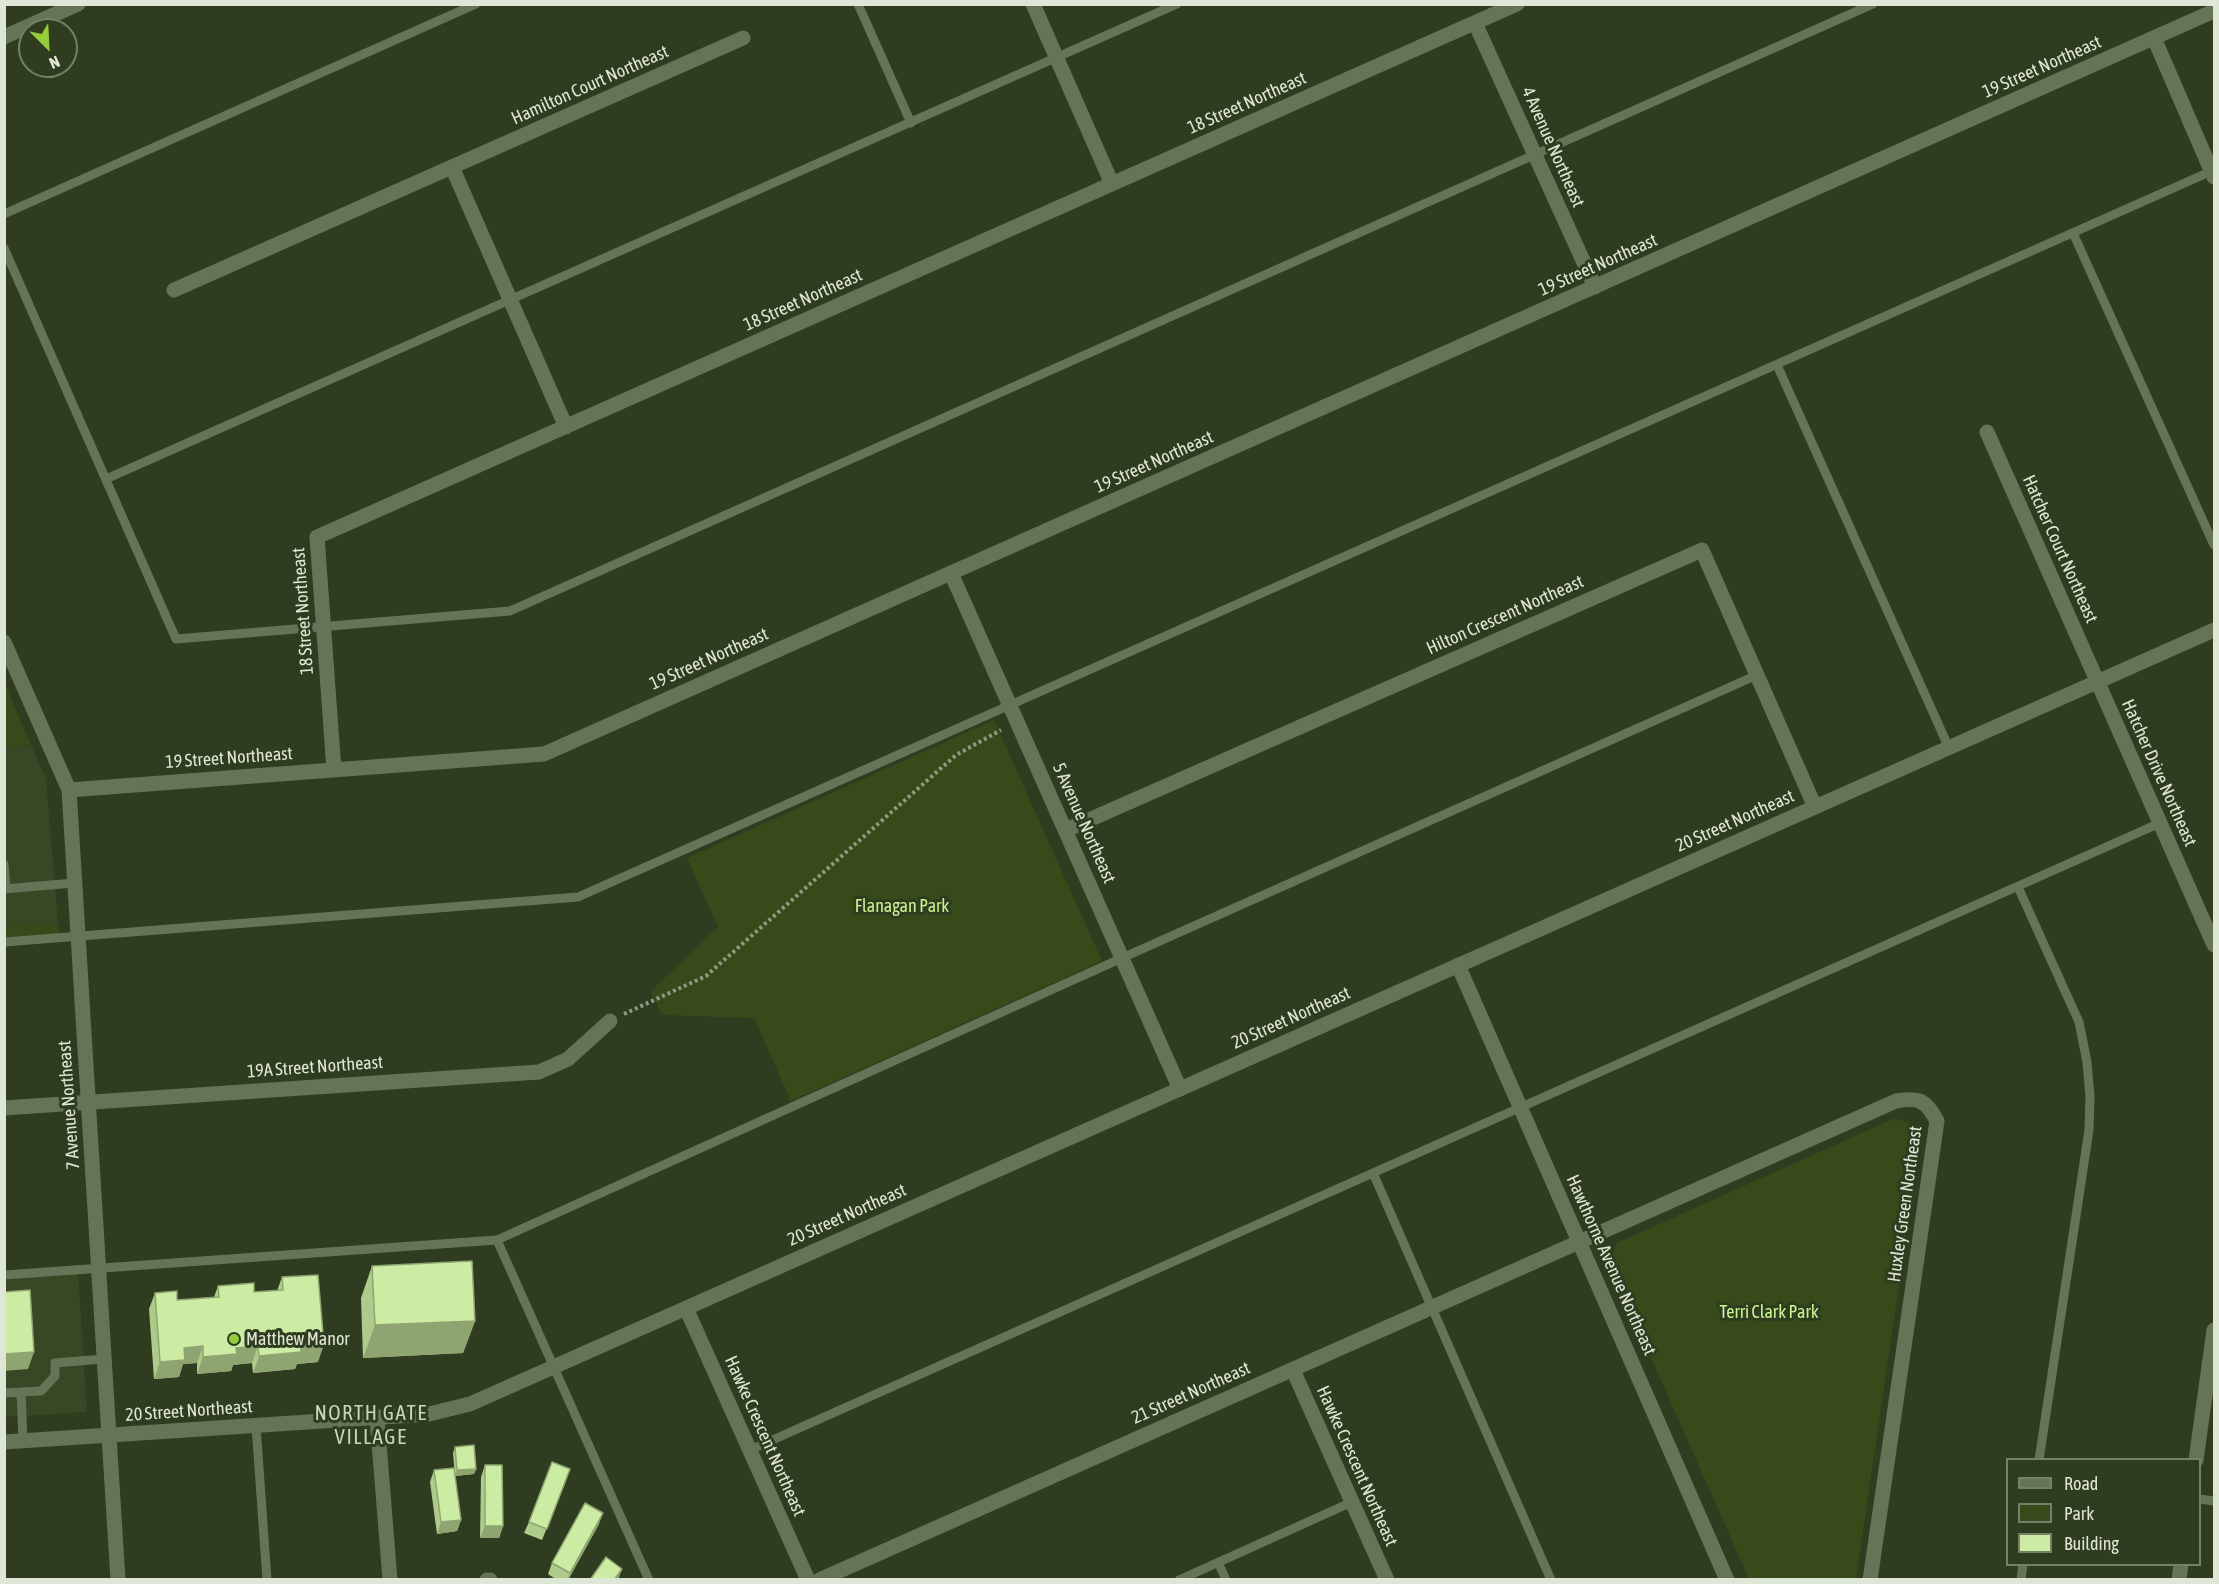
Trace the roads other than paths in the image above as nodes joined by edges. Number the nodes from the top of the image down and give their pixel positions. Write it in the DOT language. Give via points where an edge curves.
graph roads {
  1 [pos="476,4"];
  2 [pos="858,4"];
  3 [pos="1033,4"];
  4 [pos="1177,4"];
  5 [pos="1517,4"];
  6 [pos="1873,4"];
  7 [pos="76,5"];
  8 [pos="2214,12"];
  9 [pos="1475,23"];
  10 [pos="4,37"];
  11 [pos="743,38"];
  12 [pos="2154,38"];
  13 [pos="1056,58"];
  14 [pos="911,123"];
  15 [pos="1535,155"];
  16 [pos="452,167"];
  17 [pos="2214,173"];
  18 [pos="1112,184"];
  19 [pos="4,214"];
  20 [pos="2073,233"];
  21 [pos="4,248"];
  22 [pos="1595,287"];
  23 [pos="174,290"];
  24 [pos="511,300"];
  25 [pos="1777,365"];
  26 [pos="566,427"];
  27 [pos="1987,432"];
  28 [pos="106,479"];
  29 [pos="2214,545"];
  30 [pos="951,573"];
  31 [pos="324,627"];
  32 [pos="2214,630"];
  33 [pos="4,642"];
  34 [pos="1757,675"];
  35 [pos="2098,682"];
  36 [pos="1010,705"];
  37 [pos="1949,748"];
  38 [pos="334,770"];
  39 [pos="69,790"];
  40 [pos="1815,807"];
  41 [pos="2160,823"];
  42 [pos="1065,830"];
  43 [pos="4,864"];
  44 [pos="74,883"];
  45 [pos="2018,887"];
  46 [pos="5,888"];
  47 [pos="78,937"];
  48 [pos="4,942"];
  49 [pos="2214,945"];
  50 [pos="1122,958"];
  51 [pos="1458,965"];
  52 [pos="610,1021"];
  53 [pos="1180,1089"];
  54 [pos="88,1102"];
  55 [pos="1520,1107"];
  56 [pos="4,1108"];
  57 [pos="1373,1173"];
  58 [pos="497,1240"];
  59 [pos="1580,1243"];
  60 [pos="99,1268"];
  61 [pos="4,1275"];
  62 [pos="686,1308"];
  63 [pos="1432,1308"];
  64 [pos="2214,1330"];
  65 [pos="2213,1350"];
  66 [pos="104,1359"];
  67 [pos="555,1366"];
  68 [pos="1293,1370"];
  69 [pos="21,1392"];
  70 [pos="4,1393"];
  71 [pos="377,1418"];
  72 [pos="256,1426"];
  73 [pos="109,1436"];
  74 [pos="23,1441"];
  75 [pos="4,1442"];
  76 [pos="750,1450"];
  77 [pos="2039,1458"];
  78 [pos="2196,1458"];
  79 [pos="1352,1502"];
  80 [pos="1218,1562"];
  81 [pos="118,1580"];
  82 [pos="267,1580"];
  83 [pos="390,1580"];
  84 [pos="649,1580"];
  85 [pos="808,1580"];
  86 [pos="819,1580"];
  87 [pos="1179,1580"];
  88 [pos="1226,1580"];
  89 [pos="1387,1580"];
  90 [pos="1551,1580"];
  91 [pos="1727,1580"];
  92 [pos="1870,1580"];
  1 -- 19 [label="lane"];
  2 -- 14 [label="lane"];
  3 -- 13 [label="street"];
  4 -- 13 [label="lane"];
  5 -- 9 [label="street, 18 Street Northeast"];
  6 -- 15 [label="lane"];
  7 -- 10 [label="street"];
  8 -- 12 [label="street, 19 Street Northeast"];
  9 -- 15 [label="street, 4 Avenue Northeast"];
  9 -- 18 [label="street, 18 Street Northeast"];
  11 -- 16 [label="street, Hamilton Court Northeast"];
  12 -- 17 [label="street"];
  12 -- 22 [label="street, 19 Street Northeast"];
  13 -- 14 [label="lane"];
  13 -- 18 [label="street"];
  14 -- 24 [label="lane"];
  15 -- 22 [label="street, 4 Avenue Northeast"];
  15 -- 31 [label="lane" via="510,611"];
  16 -- 23 [label="street, Hamilton Court Northeast"];
  16 -- 24 [label="street"];
  17 -- 20 [label="lane"];
  18 -- 26 [label="street, 18 Street Northeast"];
  20 -- 25 [label="lane"];
  20 -- 29 [label="lane"];
  21 -- 28 [label="lane"];
  22 -- 30 [label="street, 19 Street Northeast"];
  24 -- 26 [label="street"];
  24 -- 28 [label="lane"];
  25 -- 36 [label="lane"];
  25 -- 37 [label="lane"];
  26 -- 31 [label="street, 18 Street Northeast" via="317,537"];
  27 -- 35 [label="street, Hatcher Court Northeast"];
  28 -- 31 [label="lane" via="176,639"];
  30 -- 36 [label="street, 5 Avenue Northeast"];
  30 -- 38 [label="street, 19 Street Northeast" via="544,754"];
  31 -- 38 [label="street, 18 Street Northeast"];
  32 -- 35 [label="street, 20 Street Northeast"];
  33 -- 39 [label="street, 7 Avenue Northeast"];
  34 -- 40 [label="street, Hilton Crescent Northeast"];
  34 -- 42 [label="street, Hilton Crescent Northeast" via="1702,550"];
  34 -- 50 [label="lane"];
  35 -- 37 [label="street, 20 Street Northeast"];
  35 -- 41 [label="street, Hatcher Drive Northeast"];
  36 -- 42 [label="street, 5 Avenue Northeast"];
  36 -- 47 [label="lane" via="578,897"];
  37 -- 40 [label="street, 20 Street Northeast"];
  38 -- 39 [label="street, 19 Street Northeast"];
  39 -- 44 [label="street, 7 Avenue Northeast"];
  40 -- 51 [label="street, 20 Street Northeast"];
  41 -- 45 [label="lane"];
  41 -- 49 [label="street, Hatcher Drive Northeast"];
  42 -- 50 [label="street, 5 Avenue Northeast"];
  43 -- 46 [label="lane"];
  44 -- 46 [label="lane"];
  44 -- 47 [label="street, 7 Avenue Northeast"];
  45 -- 55 [label="lane"];
  45 -- 77 [label="lane" via="2079,1022 2090,1097 2089,1130"];
  47 -- 48 [label="lane"];
  47 -- 54 [label="street, 7 Avenue Northeast"];
  50 -- 53 [label="street, 5 Avenue Northeast"];
  50 -- 58 [label="lane"];
  51 -- 53 [label="street, 20 Street Northeast"];
  51 -- 55 [label="street, Hawthorne Avenue Northeast"];
  52 -- 54 [label="street, 19A Street Northeast" via="568,1059 539,1072"];
  53 -- 62 [label="street, 20 Street Northeast"];
  54 -- 56 [label="street, 19A Street Northeast"];
  54 -- 60 [label="street, 7 Avenue Northeast"];
  55 -- 57 [label="lane"];
  55 -- 59 [label="street, Hawthorne Avenue Northeast"];
  57 -- 63 [label="lane"];
  57 -- 76 [label="lane"];
  58 -- 60 [label="lane"];
  58 -- 67 [label="lane"];
  59 -- 63 [label="street, 21 Street Northeast"];
  59 -- 91 [label="street, Hawthorne Avenue Northeast"];
  59 -- 92 [label="street, Huxley Green Northeast" via="1896,1101 1913,1098 1928,1106 1937,1121"];
  60 -- 61 [label="lane"];
  60 -- 66 [label="street, 7 Avenue Northeast"];
  62 -- 67 [label="street, 20 Street Northeast"];
  62 -- 76 [label="street, Hawke Crescent Northeast"];
  63 -- 68 [label="street, 21 Street Northeast"];
  63 -- 90 [label="lane"];
  64 -- 65 [label="street"];
  65 -- 78 [label="street"];
  66 -- 69 [label="lane" via="55,1363 56,1376 41,1391"];
  66 -- 73 [label="street, 7 Avenue Northeast"];
  67 -- 71 [label="street, 20 Street Northeast" via="470,1404 429,1414"];
  67 -- 84 [label="lane"];
  68 -- 79 [label="street, Hawke Crescent Northeast"];
  68 -- 86 [label="street, 21 Street Northeast"];
  69 -- 70 [label="lane"];
  69 -- 74 [label="lane"];
  71 -- 72 [label="street, 20 Street Northeast"];
  71 -- 83 [label="street"];
  72 -- 73 [label="street, 20 Street Northeast"];
  72 -- 82 [label="lane"];
  73 -- 74 [label="street, 20 Street Northeast"];
  73 -- 81 [label="street, 7 Avenue Northeast"];
  74 -- 75 [label="street, 20 Street Northeast"];
  76 -- 85 [label="street, Hawke Crescent Northeast"];
  79 -- 80 [label="lane"];
  79 -- 89 [label="street, Hawke Crescent Northeast"];
  80 -- 87 [label="lane"];
  80 -- 88 [label="lane"];
}
